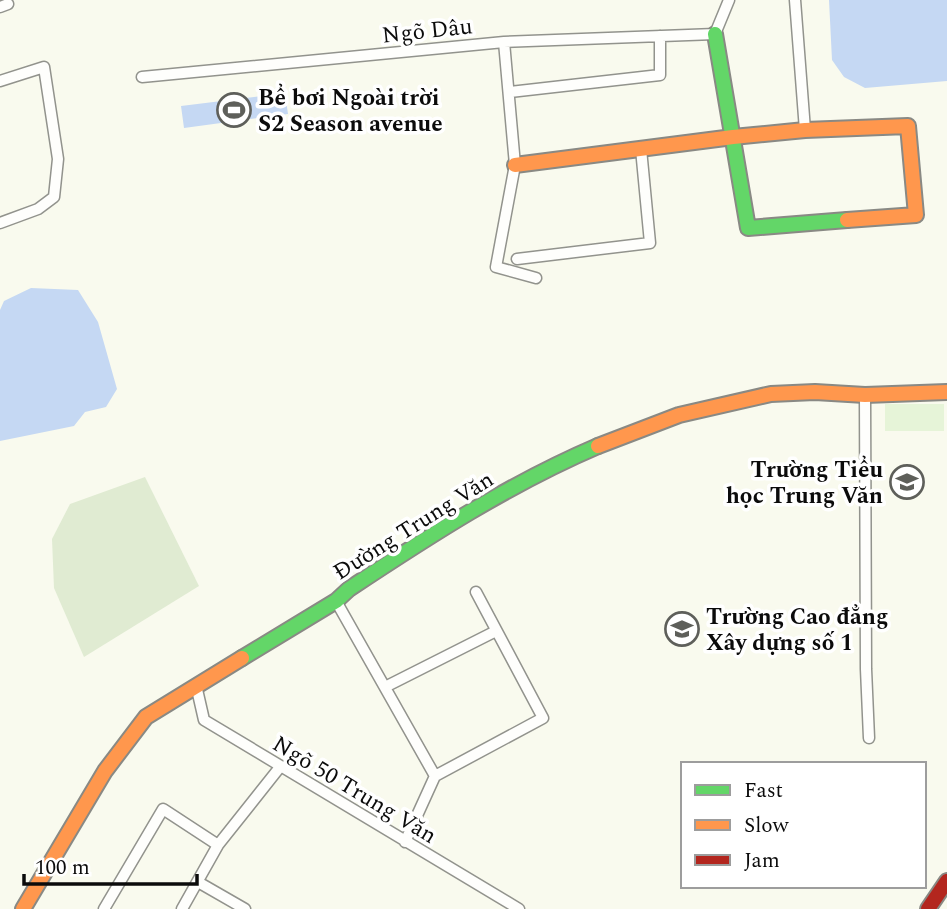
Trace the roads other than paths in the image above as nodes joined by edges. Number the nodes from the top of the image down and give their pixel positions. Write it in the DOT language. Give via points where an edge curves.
graph roads {
  1 [pos="729,0"];
  2 [pos="795,0"];
  3 [pos="716,34"];
  4 [pos="660,36"];
  5 [pos="503,42"];
  6 [pos="142,77"];
  7 [pos="0,81"];
  8 [pos="510,92"];
  9 [pos="805,130"];
  10 [pos="733,137"];
  11 [pos="641,149"];
  12 [pos="515,165"];
  13 [pos="0,223"];
  14 [pos="517,259"];
  15 [pos="536,278"];
  16 [pos="947,392"];
  17 [pos="865,395"];
  18 [pos="476,592"];
  19 [pos="336,601"];
  20 [pos="496,631"];
  21 [pos="196,685"];
  22 [pos="385,687"];
  23 [pos="869,738"];
  24 [pos="280,767"];
  25 [pos="435,776"];
  26 [pos="405,842"];
  27 [pos="218,845"];
  28 [pos="198,881"];
  29 [pos="947,881"];
  30 [pos="23,909"];
  31 [pos="104,909"];
  32 [pos="182,909"];
  33 [pos="245,909"];
  34 [pos="519,909"];
  35 [pos="929,909"];
  1 -- 3 [label="street"];
  2 -- 9 [label="street"];
  3 -- 4 [label="street, Ngõ Dâu"];
  3 -- 10 [label="street"];
  4 -- 5 [label="street, Ngõ Dâu"];
  4 -- 8 [label="street" via="660,75"];
  5 -- 6 [label="street, Ngõ Dâu"];
  5 -- 8 [label="street"];
  7 -- 13 [label="street" via="44,67 58,159 54,197 38,209"];
  8 -- 12 [label="street"];
  9 -- 10 [label="street"];
  9 -- 10 [label="street" via="908,126 915,215 748,228"];
  10 -- 11 [label="street"];
  11 -- 12 [label="street"];
  11 -- 14 [label="street" via="650,243"];
  12 -- 15 [label="street" via="496,267"];
  16 -- 17 [label="street, Đường Trung Văn"];
  17 -- 19 [label="street, Đường Trung Văn" via="771,394 638,429 576,454 451,522"];
  17 -- 23 [label="street"];
  18 -- 20 [label="street"];
  19 -- 21 [label="street, Đường Trung Văn"];
  19 -- 22 [label="street"];
  20 -- 22 [label="street"];
  20 -- 25 [label="street" via="542,718"];
  21 -- 24 [label="street, Ngõ 50 Trung Văn" via="204,720"];
  21 -- 30 [label="street, Đường Trung Văn" via="146,717 105,771"];
  22 -- 25 [label="street"];
  24 -- 26 [label="street, Ngõ 50 Trung Văn"];
  24 -- 27 [label="street"];
  25 -- 26 [label="street"];
  26 -- 34 [label="street, Ngõ 50 Trung Văn"];
  27 -- 28 [label="street"];
  27 -- 31 [label="street" via="163,809"];
  28 -- 32 [label="street"];
  28 -- 33 [label="street"];
  29 -- 35 [label="street"];
}
